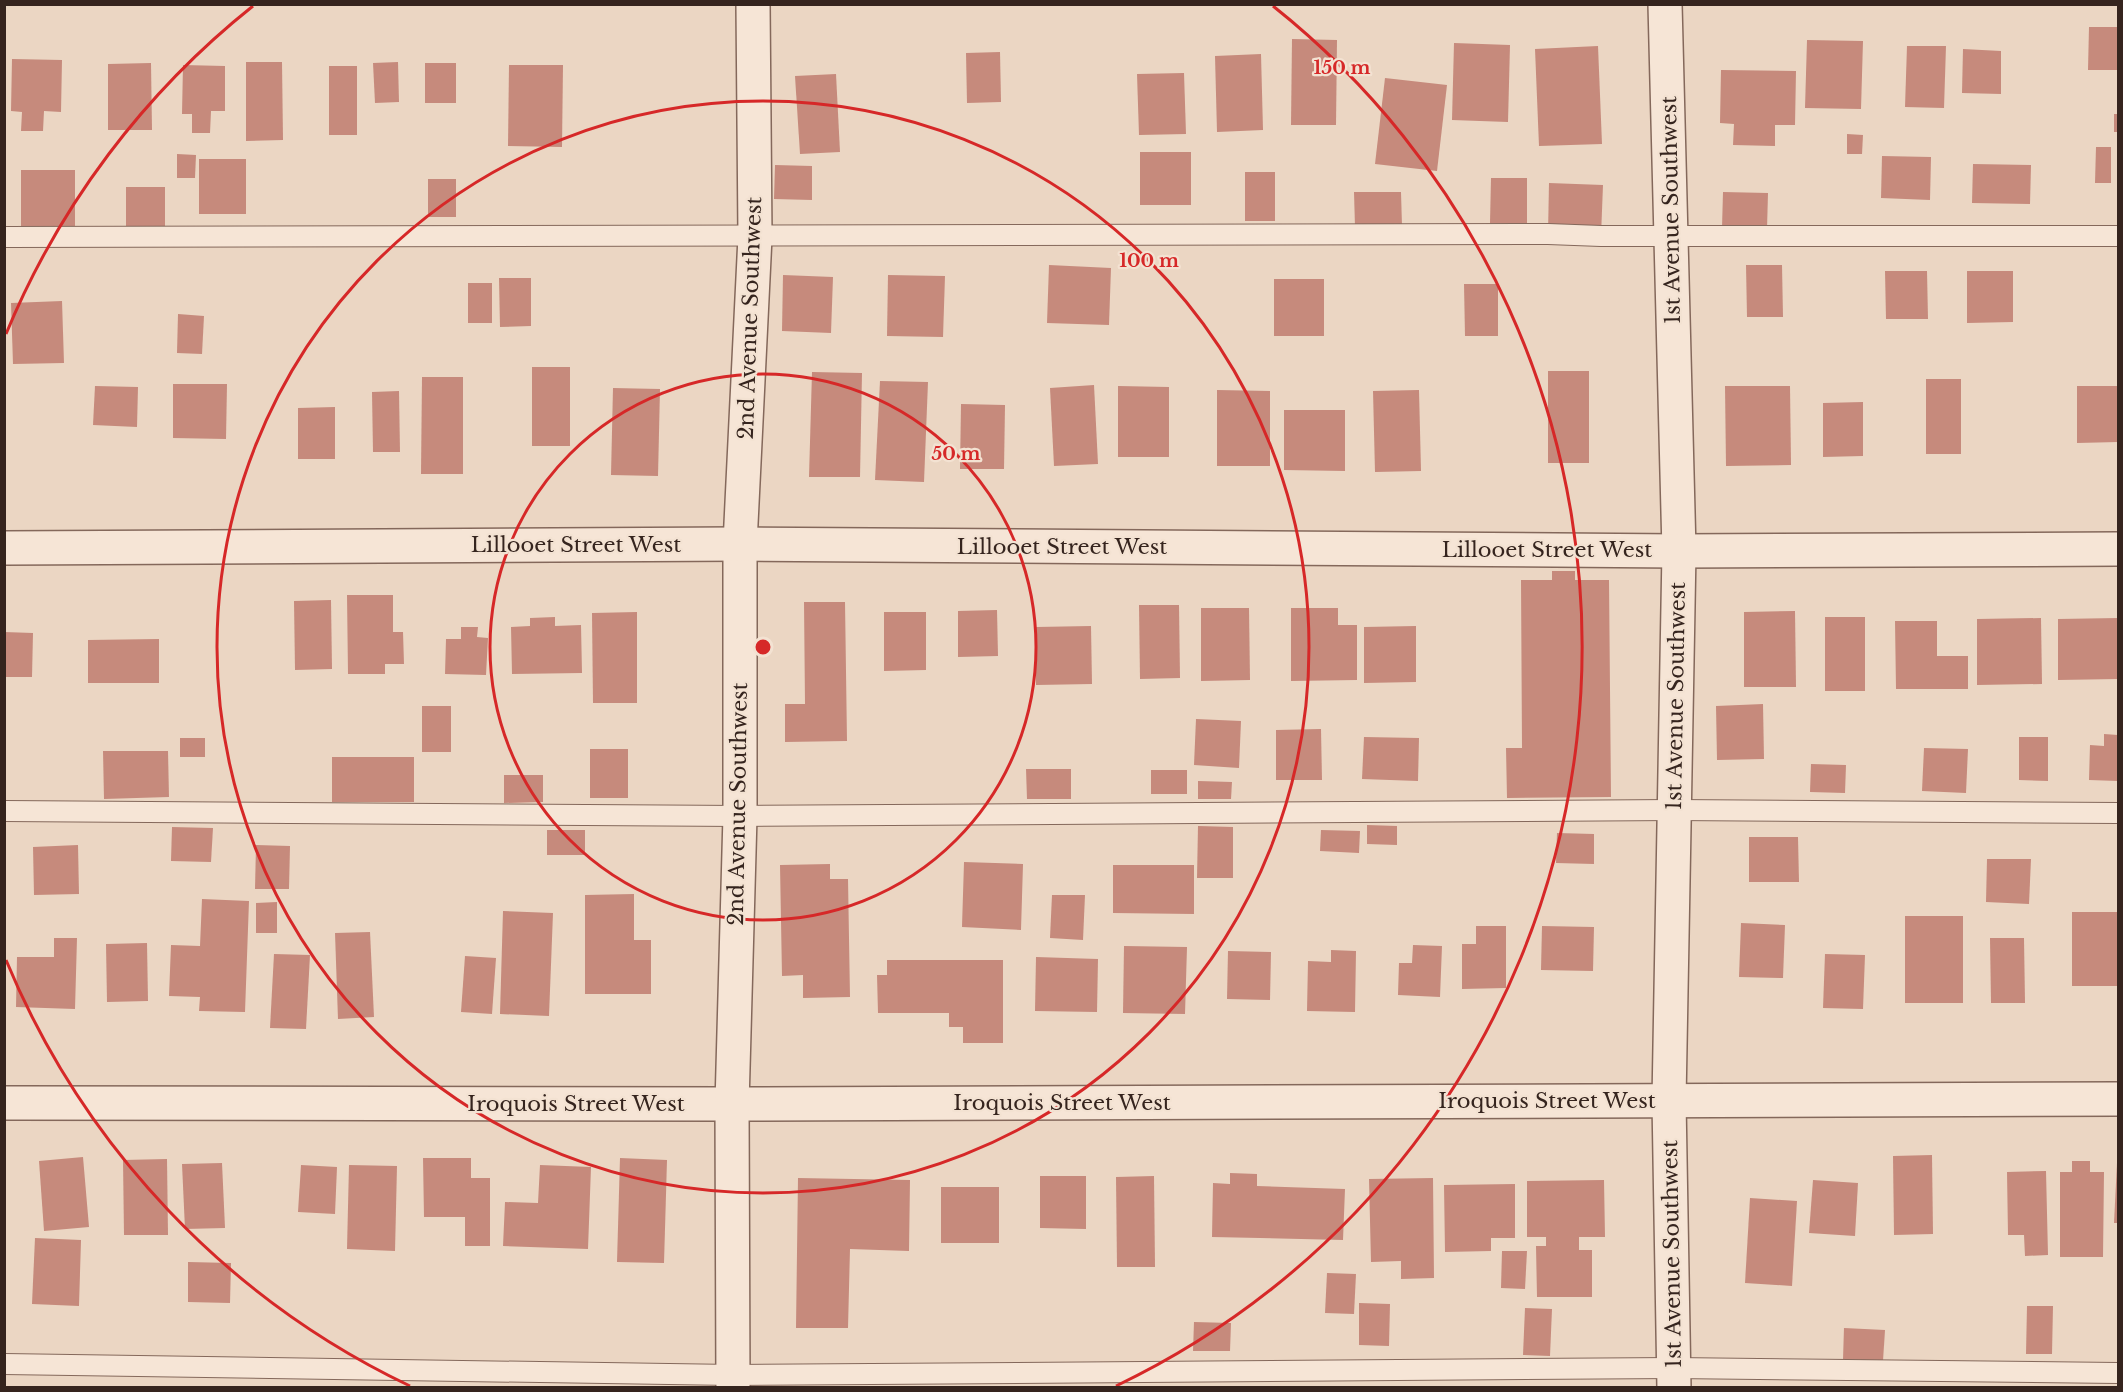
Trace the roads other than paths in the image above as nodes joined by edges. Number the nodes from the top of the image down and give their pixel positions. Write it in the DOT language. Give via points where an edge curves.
graph roads {
  1 [pos="753,4"];
  2 [pos="1665,4"];
  3 [pos="1672,236"];
  4 [pos="2118,236"];
  5 [pos="4,237"];
  6 [pos="755,237"];
  7 [pos="740,544"];
  8 [pos="4,548"];
  9 [pos="2118,549"];
  10 [pos="1679,551"];
  11 [pos="1674,810"];
  12 [pos="4,811"];
  13 [pos="2118,813"];
  14 [pos="740,816"];
  15 [pos="2118,1099"];
  16 [pos="1669,1101"];
  17 [pos="4,1103"];
  18 [pos="732,1104"];
  19 [pos="4,1364"];
  20 [pos="2118,1373"];
  21 [pos="1674,1378"];
  22 [pos="733,1381"];
  1 -- 6 [label="street, 2nd Avenue Southwest"];
  2 -- 3 [label="street, 1st Avenue Southwest"];
  3 -- 4 [label="lane"];
  3 -- 6 [label="lane"];
  3 -- 10 [label="street, 1st Avenue Southwest"];
  5 -- 6 [label="lane"];
  6 -- 7 [label="street, 2nd Avenue Southwest"];
  7 -- 8 [label="street, Lillooet Street West"];
  7 -- 10 [label="street, Lillooet Street West"];
  7 -- 14 [label="street, 2nd Avenue Southwest"];
  9 -- 10 [label="street, Lillooet Street West"];
  10 -- 11 [label="street, 1st Avenue Southwest"];
  11 -- 13 [label="lane"];
  11 -- 14 [label="lane"];
  11 -- 16 [label="street, 1st Avenue Southwest"];
  12 -- 14 [label="lane"];
  14 -- 18 [label="street, 2nd Avenue Southwest"];
  15 -- 16 [label="street, Iroquois Street West"];
  16 -- 18 [label="street, Iroquois Street West"];
  16 -- 21 [label="street, 1st Avenue Southwest"];
  17 -- 18 [label="street, Iroquois Street West"];
  18 -- 22 [label="street, 2nd Avenue Southwest"];
  19 -- 22 [label="lane"];
  20 -- 21 [label="lane"];
  21 -- 22 [label="lane"];
}
